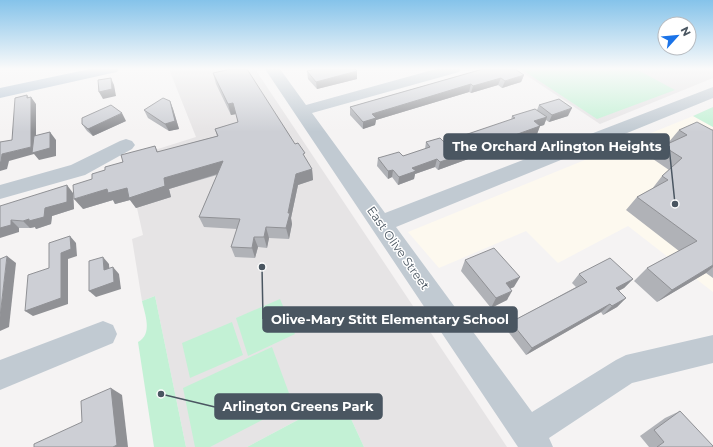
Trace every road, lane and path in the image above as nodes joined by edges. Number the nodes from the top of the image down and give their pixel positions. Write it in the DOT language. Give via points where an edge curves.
graph roads {
  1 [pos="15,90"];
  2 [pos="287,90"];
  3 [pos="379,90"];
  4 [pos="713,92"];
  5 [pos="0,93"];
  6 [pos="302,111"];
  7 [pos="126,145"];
  8 [pos="0,192"];
  9 [pos="381,224"];
  10 [pos="103,334"];
  11 [pos="713,349"];
  12 [pos="0,375"];
  13 [pos="532,440"];
  1 -- 5 [label="main road"];
  2 -- 6 [label="street, East Olive Street"];
  3 -- 6 [label="street"];
  4 -- 9 [label="street"];
  6 -- 9 [label="street, East Olive Street"];
  7 -- 8 [label="street" via="78,170"];
  9 -- 13 [label="street, East Olive Street"];
  10 -- 12 [label="street"];
  11 -- 13 [label="street" via="626,370"];
}
